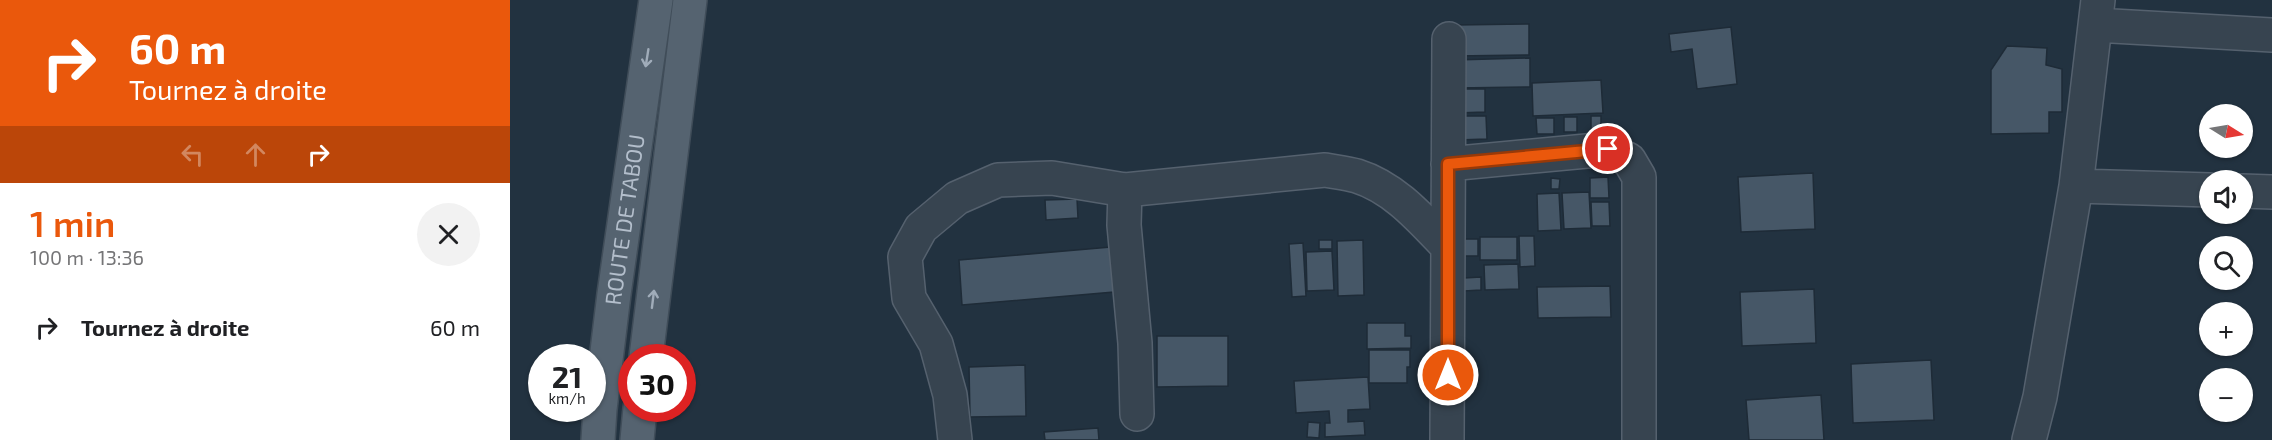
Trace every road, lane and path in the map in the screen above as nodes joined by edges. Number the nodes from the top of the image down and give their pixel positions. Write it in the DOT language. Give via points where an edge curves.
graph roads {
  1 [pos="656,0"];
  2 [pos="690,0"];
  3 [pos="2097,13"];
  4 [pos="2272,35"];
  5 [pos="1449,39"];
  6 [pos="1448,164"];
  7 [pos="2076,186"];
  8 [pos="1125,190"];
  9 [pos="2199,190"];
  10 [pos="2253,191"];
  11 [pos="2272,192"];
  12 [pos="1448,247"];
  13 [pos="648,344"];
  14 [pos="1137,414"];
  15 [pos="639,422"];
  16 [pos="598,440"];
  17 [pos="637,440"];
  18 [pos="955,440"];
  19 [pos="1447,440"];
  20 [pos="1639,440"];
  21 [pos="2029,440"];
  1 -- 16 [label="main road, ROUTE DE TABOU, one-way" via="631,163"];
  13 -- 2 [label="main road, ROUTE DE TABOU, one-way"];
  3 -- 4 [label="street"];
  3 -- 7 [label="street"];
  5 -- 6 [label="street"];
  6 -- 12 [label="street"];
  6 -- 20 [label="street" via="1608,149 1629,160 1640,177"];
  7 -- 9 [label="street"];
  7 -- 21 [label="street"];
  8 -- 12 [label="street" via="1325,170 1357,176 1390,191"];
  8 -- 14 [label="street"];
  8 -- 18 [label="street" via="1052,178 998,180 957,198 921,228 905,257 909,298 936,344 950,395"];
  10 -- 11 [label="street"];
  12 -- 19 [label="street"];
  15 -- 17 [label="main road"];
}
